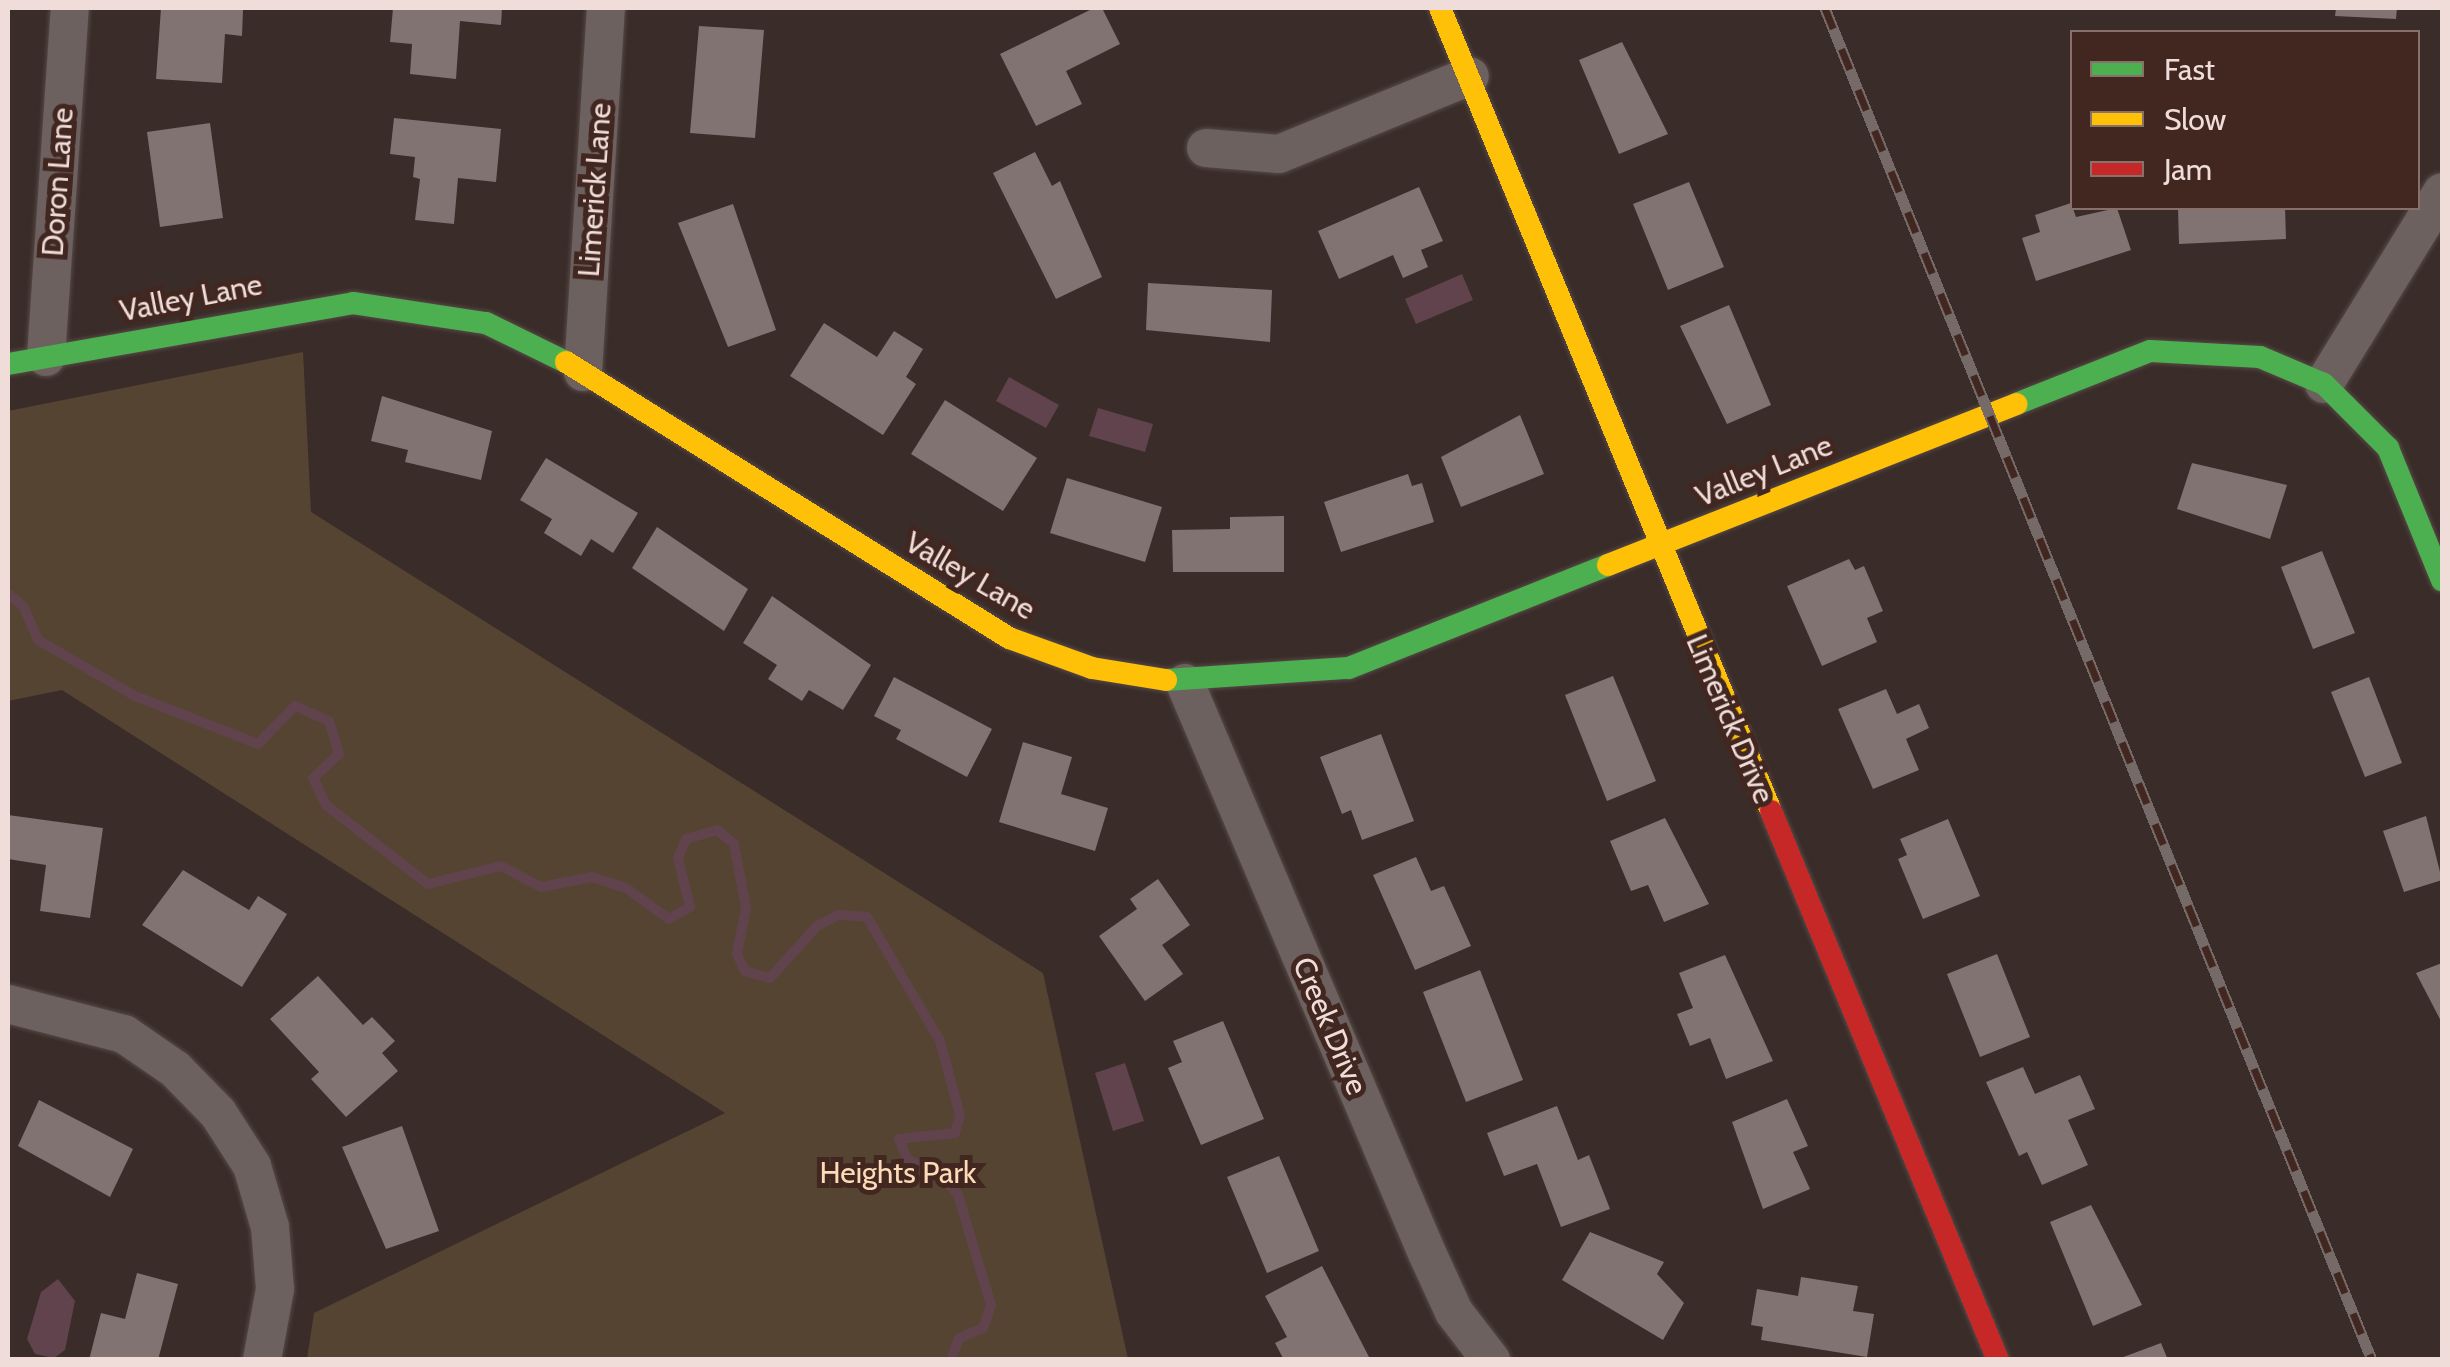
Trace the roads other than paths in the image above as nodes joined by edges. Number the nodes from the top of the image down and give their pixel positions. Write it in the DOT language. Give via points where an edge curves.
graph roads {
  1 [pos="70,8"];
  2 [pos="606,8"];
  3 [pos="1440,8"];
  4 [pos="1470,76"];
  5 [pos="1206,148"];
  6 [pos="2442,192"];
  7 [pos="46,357"];
  8 [pos="8,364"];
  9 [pos="583,372"];
  10 [pos="2324,384"];
  11 [pos="1658,545"];
  12 [pos="2442,580"];
  13 [pos="1185,683"];
  14 [pos="8,1004"];
  15 [pos="262,1360"];
  16 [pos="1491,1360"];
  17 [pos="1998,1360"];
  1 -- 7 [label="street, Doron Lane"];
  2 -- 9 [label="street, Limerick Lane"];
  3 -- 4 [label="street, Limerick Drive"];
  4 -- 5 [label="street" via="1279,154"];
  4 -- 11 [label="street, Limerick Drive"];
  6 -- 10 [label="street"];
  7 -- 8 [label="street, Valley Lane"];
  7 -- 9 [label="street, Valley Lane" via="353,303 486,324"];
  9 -- 13 [label="street, Valley Lane" via="1009,638 1092,668"];
  10 -- 11 [label="street, Valley Lane" via="2260,357 2150,352"];
  10 -- 12 [label="street" via="2388,448"];
  11 -- 13 [label="street, Valley Lane" via="1349,668"];
  11 -- 17 [label="street, Limerick Drive"];
  13 -- 16 [label="street, Creek Drive" via="1434,1268 1454,1312"];
  14 -- 15 [label="street" via="124,1034 174,1068 218,1113 252,1166 270,1227 275,1289"];
}
